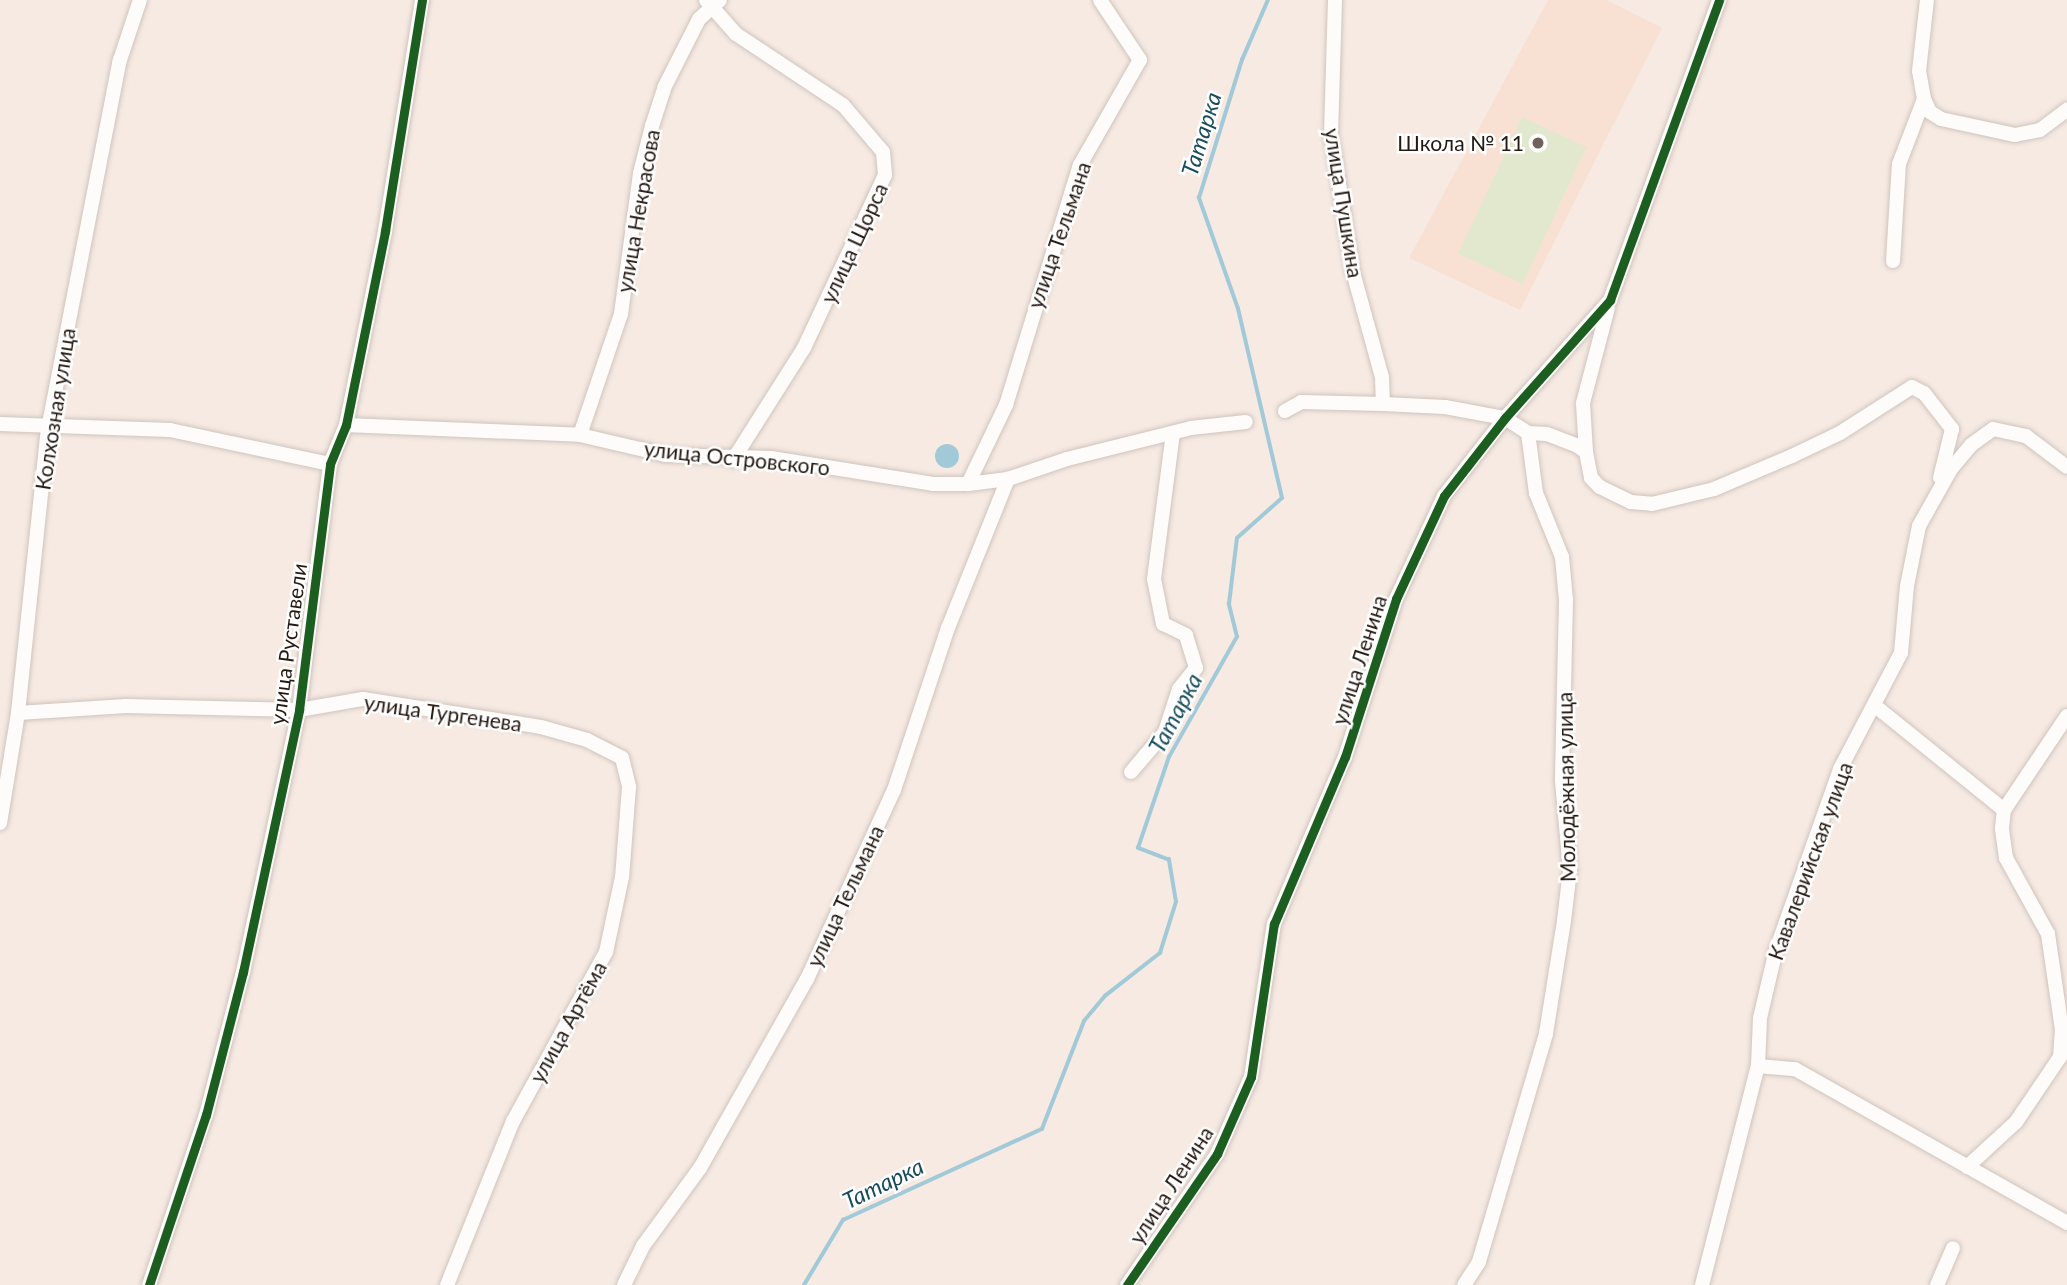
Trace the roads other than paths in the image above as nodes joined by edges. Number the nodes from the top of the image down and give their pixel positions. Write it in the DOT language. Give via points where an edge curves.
graph roads {
  1 [pos="140,0"];
  2 [pos="422,0"];
  3 [pos="1100,0"];
  4 [pos="1335,0"];
  5 [pos="1719,0"];
  6 [pos="1927,0"];
  7 [pos="713,2"];
  8 [pos="1924,99"];
  9 [pos="2067,110"];
  10 [pos="1894,261"];
  11 [pos="1611,300"];
  12 [pos="1383,404"];
  13 [pos="1286,411"];
  14 [pos="1505,418"];
  15 [pos="1246,422"];
  16 [pos="0,424"];
  17 [pos="346,425"];
  18 [pos="48,429"];
  19 [pos="1173,433"];
  20 [pos="1528,433"];
  21 [pos="580,435"];
  22 [pos="1586,452"];
  23 [pos="733,460"];
  24 [pos="330,464"];
  25 [pos="2067,467"];
  26 [pos="1008,480"];
  27 [pos="968,484"];
  28 [pos="1935,494"];
  29 [pos="1874,705"];
  30 [pos="299,710"];
  31 [pos="18,713"];
  32 [pos="2067,716"];
  33 [pos="612,751"];
  34 [pos="6,755"];
  35 [pos="1131,772"];
  36 [pos="2004,810"];
  37 [pos="0,823"];
  38 [pos="1758,1066"];
  39 [pos="1967,1167"];
  40 [pos="2067,1223"];
  41 [pos="1953,1248"];
  42 [pos="149,1285"];
  43 [pos="447,1285"];
  44 [pos="624,1285"];
  45 [pos="1126,1285"];
  46 [pos="1464,1285"];
  47 [pos="1702,1285"];
  48 [pos="1937,1285"];
  1 -- 18 [label="street, Колхозная улица" via="120,60"];
  2 -- 17 [label="street, улица Руставели" via="385,231"];
  3 -- 27 [label="street, улица Тельмана" via="1140,60 1080,165 1006,405"];
  4 -- 12 [label="street, улица Пушкина" via="1331,133 1353,272 1382,377"];
  5 -- 11 [label="street, улица Ленина"];
  6 -- 8 [label="street" via="1920,71"];
  7 -- 21 [label="street, улица Некрасова" via="686,45 652,126 640,173 621,314"];
  7 -- 23 [label="street, улица Щорса" via="736,34 843,105 883,152 885,175 804,348"];
  8 -- 9 [label="street" via="1930,112 1941,119 2015,135 2040,131"];
  8 -- 10 [label="street" via="1899,164"];
  11 -- 14 [label="street, улица Ленина"];
  11 -- 22 [label="street" via="1583,403"];
  12 -- 13 [label="street" via="1301,402"];
  12 -- 14 [label="street" via="1445,407"];
  14 -- 20 [label="street"];
  14 -- 45 [label="street, улица Ленина" via="1444,496 1396,599 1345,757 1274,924 1251,1077 1217,1154"];
  15 -- 19 [label="street, улица Островского"];
  16 -- 18 [label="street"];
  17 -- 21 [label="street, улица Островского"];
  17 -- 24 [label="street, улица Руставели"];
  18 -- 24 [label="street" via="170,430"];
  18 -- 31 [label="street, Колхозная улица"];
  19 -- 26 [label="street, улица Островского" via="1067,459"];
  19 -- 35 [label="street" via="1154,579 1163,624 1186,635 1196,668 1179,689 1165,732"];
  20 -- 22 [label="street" via="1560,438"];
  20 -- 46 [label="street, Молодёжная улица" via="1536,494 1562,556 1566,600 1562,781 1570,870 1546,1034 1479,1262"];
  21 -- 23 [label="street, улица Островского" via="666,455"];
  22 -- 28 [label="street" via="1591,478 1613,496 1652,504 1674,501 1792,456 1840,433 1912,387 1924,393 1952,429"];
  23 -- 27 [label="street, улица Островского" via="771,458 933,484"];
  24 -- 30 [label="street, улица Руставели"];
  25 -- 28 [label="street, Кавалерийская улица" via="2026,436 1993,429 1971,445"];
  26 -- 27 [label="street, улица Островского"];
  26 -- 44 [label="street, улица Тельмана" via="948,628 894,790 807,979 700,1168 643,1246"];
  28 -- 29 [label="street, Кавалерийская улица" via="1919,526 1900,653"];
  29 -- 36 [label="street"];
  29 -- 38 [label="street, Кавалерийская улица" via="1840,769 1776,950 1760,1018"];
  30 -- 31 [label="street, улица Тургенева" via="126,706"];
  30 -- 33 [label="street, улица Тургенева" via="363,699 387,701 541,727"];
  30 -- 42 [label="street, улица Руставели" via="243,972 206,1115"];
  31 -- 34 [label="street, Колхозная улица"];
  32 -- 36 [label="street"];
  33 -- 43 [label="street, улица Артёма" via="622,758 629,787 618,908 606,951 513,1121"];
  34 -- 37 [label="street, Колхозная улица"];
  36 -- 39 [label="street" via="2006,858 2048,934 2060,1006 2060,1057 2016,1122"];
  38 -- 39 [label="street" via="1795,1069"];
  38 -- 47 [label="street, Кавалерийская улица"];
  39 -- 40 [label="street"];
  41 -- 48 [label="street"];
}
